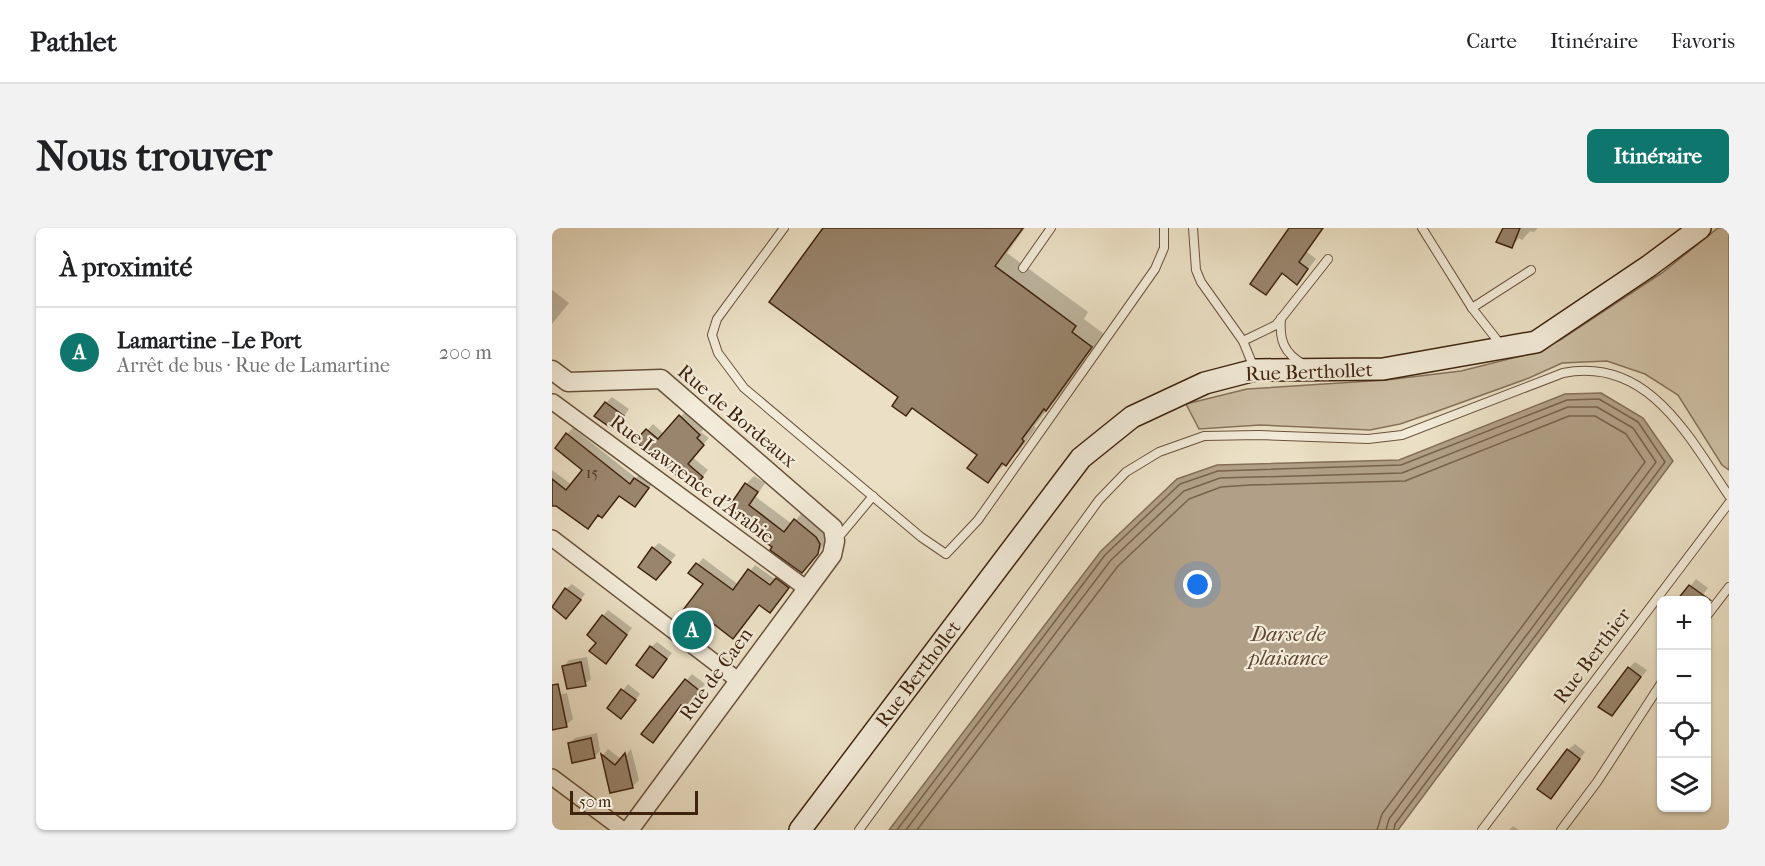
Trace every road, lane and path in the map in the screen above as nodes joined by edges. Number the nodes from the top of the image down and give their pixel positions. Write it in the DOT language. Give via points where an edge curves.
graph roads {
  1 [pos="784,228"];
  2 [pos="1051,228"];
  3 [pos="1164,228"];
  4 [pos="1193,228"];
  5 [pos="1422,228"];
  6 [pos="1700,228"];
  7 [pos="1328,259"];
  8 [pos="1023,268"];
  9 [pos="1532,270"];
  10 [pos="1472,308"];
  11 [pos="1281,318"];
  12 [pos="1244,341"];
  13 [pos="1504,348"];
  14 [pos="1312,369"];
  15 [pos="552,370"];
  16 [pos="1255,370"];
  17 [pos="568,382"];
  18 [pos="553,402"];
  19 [pos="1729,495"];
  20 [pos="873,496"];
  21 [pos="1729,503"];
  22 [pos="552,538"];
  23 [pos="835,542"];
  24 [pos="1729,587"];
  25 [pos="807,590"];
  26 [pos="1711,612"];
  27 [pos="739,681"];
  28 [pos="1657,690"];
  29 [pos="552,777"];
  30 [pos="623,830"];
  31 [pos="629,830"];
  32 [pos="800,830"];
  33 [pos="859,830"];
  34 [pos="1482,830"];
  35 [pos="1561,830"];
  1 -- 20 [label="lane" via="717,319 712,335 718,353 744,388"];
  2 -- 8 [label="lane"];
  3 -- 20 [label="lane" via="1164,248 1155,269 978,520 951,551 942,553"];
  4 -- 12 [label="lane" via="1196,270 1201,282"];
  5 -- 10 [label="lane"];
  6 -- 13 [label="main road, Rue Berthollet" via="1536,342"];
  7 -- 11 [label="lane"];
  9 -- 10 [label="lane"];
  10 -- 13 [label="lane"];
  11 -- 12 [label="lane" via="1260,335"];
  11 -- 14 [label="lane" via="1282,346"];
  12 -- 16 [label="lane"];
  13 -- 14 [label="main road, Rue Berthollet" via="1383,369"];
  14 -- 16 [label="main road, Rue Berthollet"];
  15 -- 17 [label="street"];
  16 -- 32 [label="main road, Rue Berthollet" via="1205,383 1132,417 1081,458"];
  17 -- 18 [label="street"];
  17 -- 23 [label="street, Rue de Bordeaux" via="661,379 832,528"];
  18 -- 25 [label="street, Rue Lawrence d'Arabie"];
  19 -- 33 [label="lane" via="1664,405 1634,384 1577,370 1402,435 1368,439 1204,436 1159,452 1126,472 1099,500"];
  20 -- 23 [label="lane"];
  21 -- 34 [label="lane, Rue Berthier"];
  22 -- 27 [label="street"];
  23 -- 25 [label="street, Rue de Caen" via="832,555"];
  24 -- 26 [label="lane"];
  25 -- 27 [label="street, Rue de Caen"];
  27 -- 31 [label="street, Rue de Caen"];
  28 -- 35 [label="lane"];
  29 -- 30 [label="street"];
}
